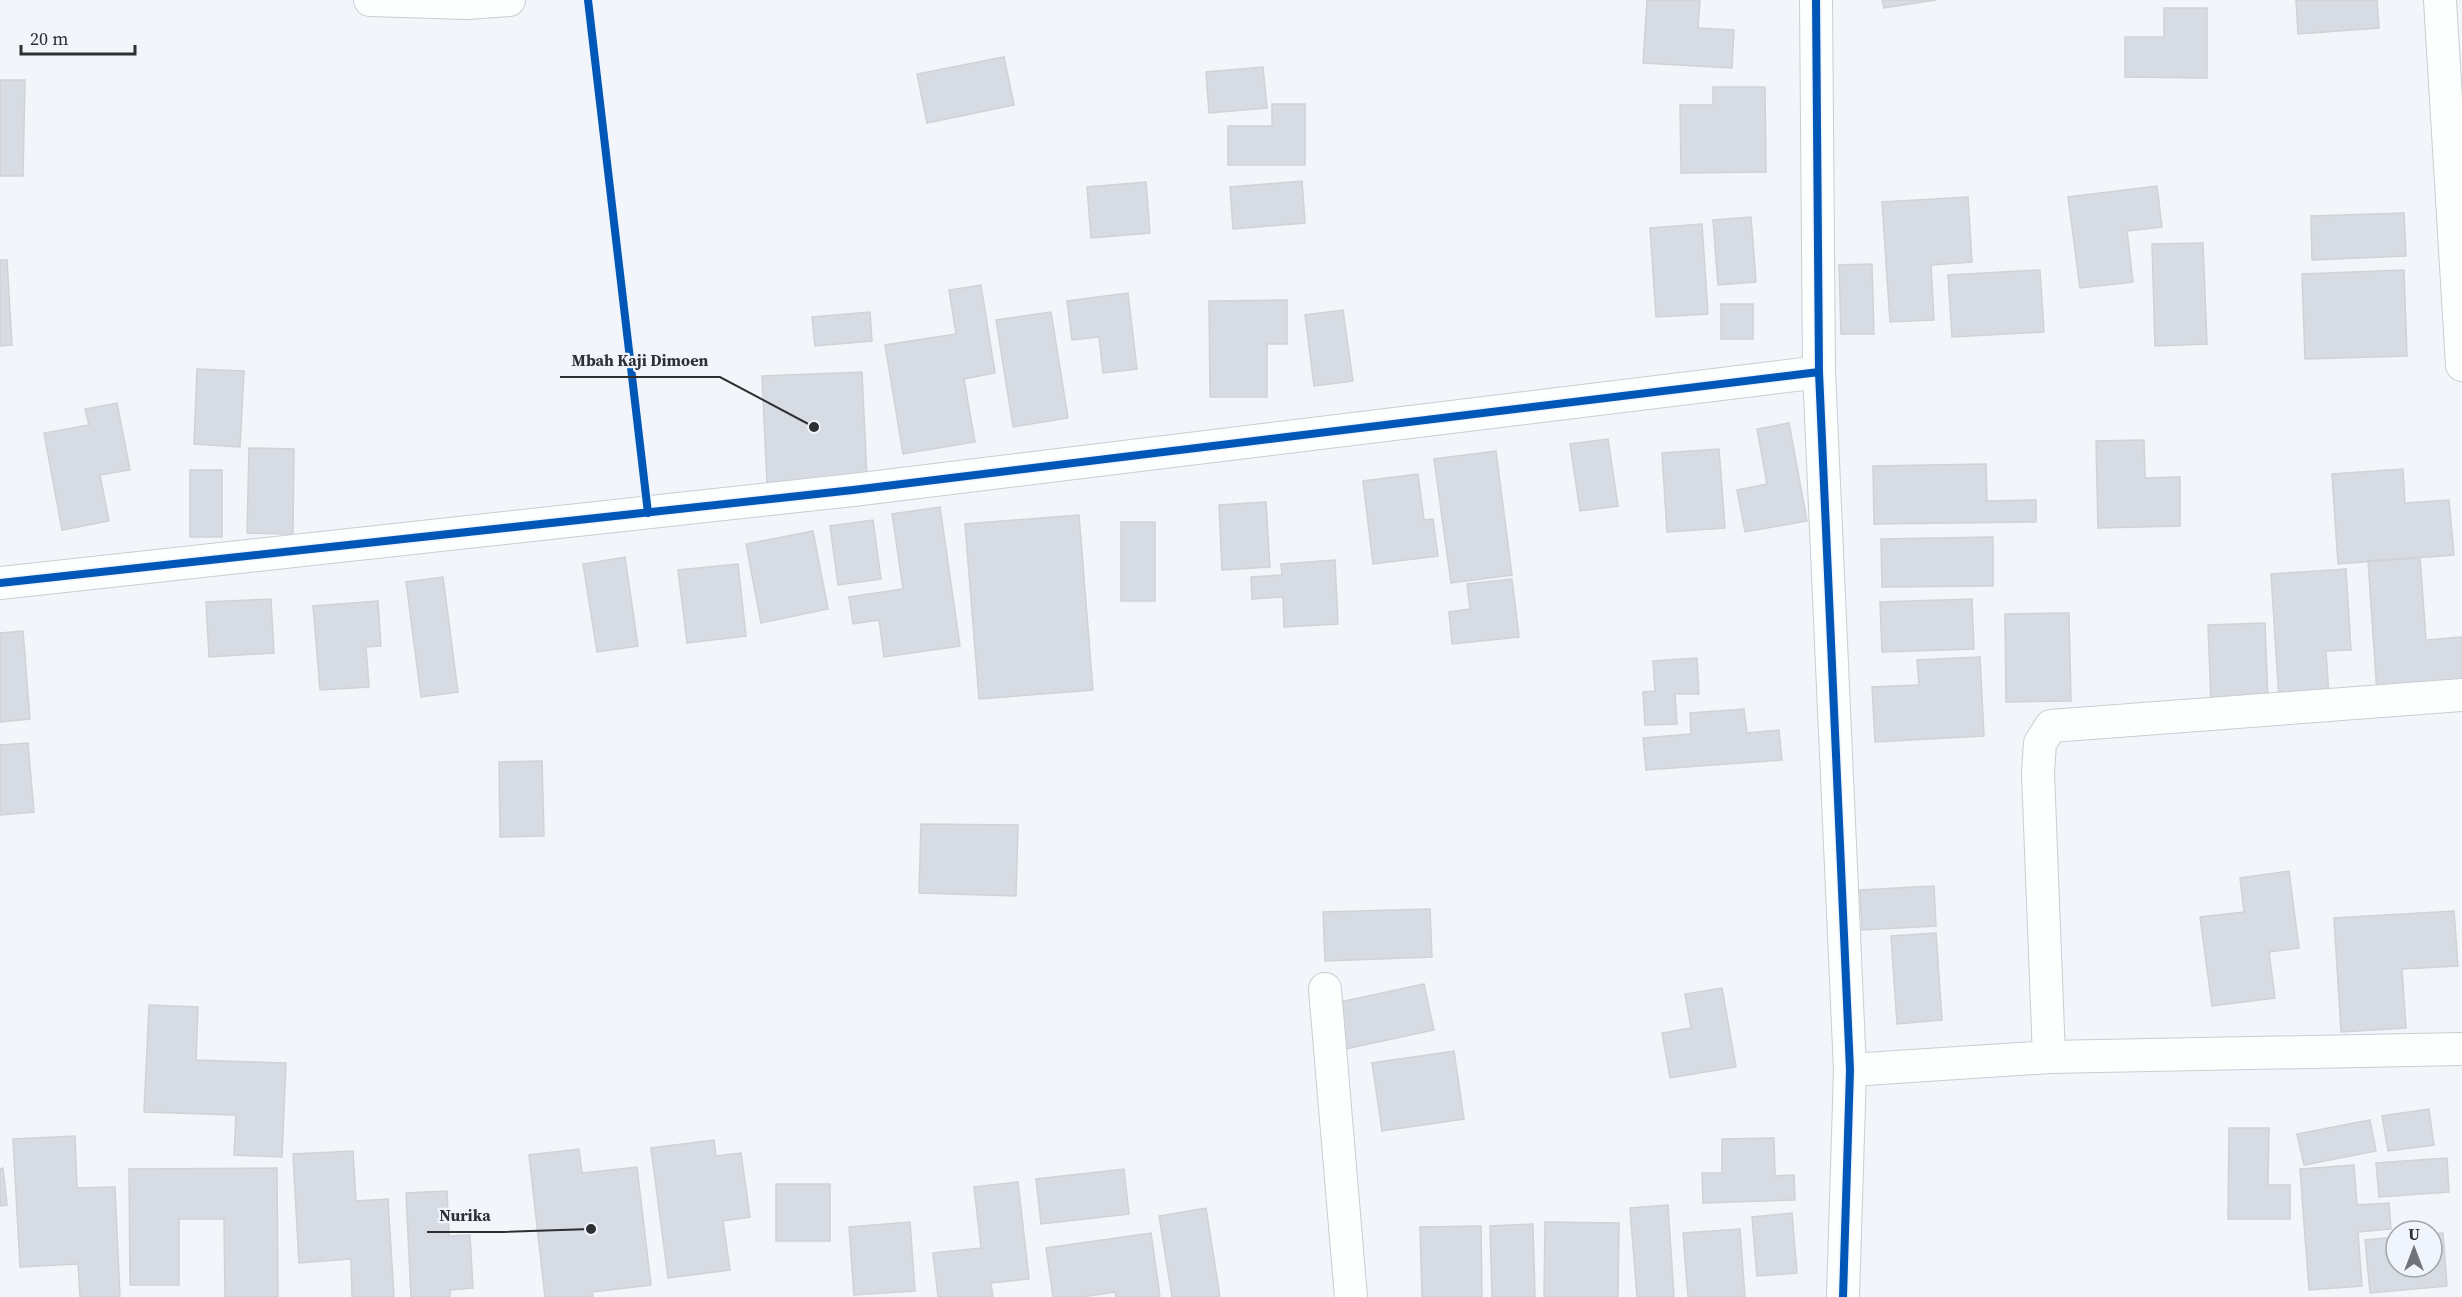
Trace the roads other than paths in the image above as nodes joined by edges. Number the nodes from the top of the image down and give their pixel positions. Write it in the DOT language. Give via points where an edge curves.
graph roads {
  1 [pos="370,0"];
  2 [pos="509,0"];
  3 [pos="1816,0"];
  4 [pos="2440,0"];
  5 [pos="2462,365"];
  6 [pos="1819,372"];
  7 [pos="0,583"];
  8 [pos="2462,695"];
  9 [pos="1325,989"];
  10 [pos="2462,1049"];
  11 [pos="2049,1057"];
  12 [pos="1850,1070"];
  13 [pos="1351,1297"];
  14 [pos="1844,1297"];
  1 -- 2 [label="street"];
  3 -- 6 [label="street"];
  4 -- 5 [label="street"];
  6 -- 7 [label="street" via="841,491"];
  6 -- 12 [label="street"];
  8 -- 11 [label="street" via="2051,726 2040,743 2038,773"];
  9 -- 13 [label="street"];
  10 -- 11 [label="street"];
  11 -- 12 [label="street"];
  12 -- 14 [label="street"];
}
